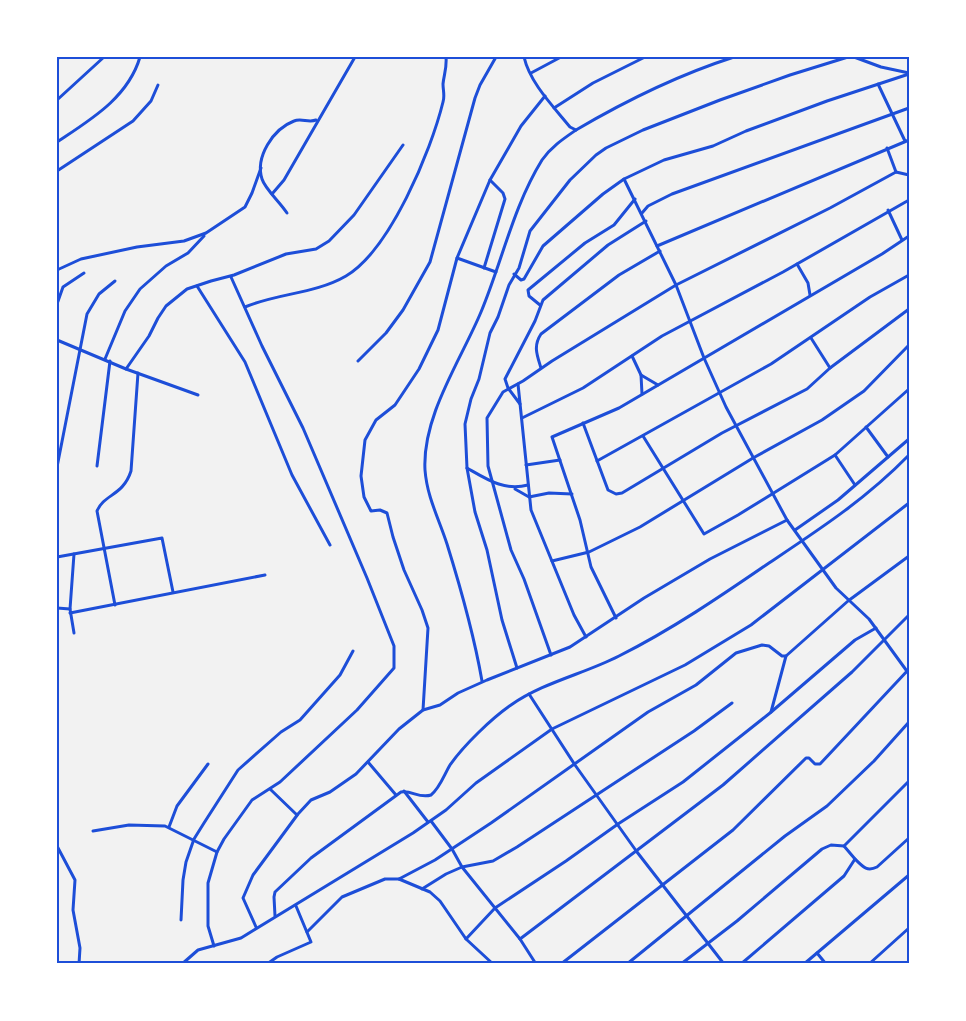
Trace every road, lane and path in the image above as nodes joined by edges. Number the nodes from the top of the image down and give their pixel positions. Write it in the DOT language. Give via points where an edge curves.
graph roads {
  1 [pos="104,57"];
  2 [pos="141,57"];
  3 [pos="355,57"];
  4 [pos="446,57"];
  5 [pos="496,57"];
  6 [pos="524,57"];
  7 [pos="561,57"];
  8 [pos="645,57"];
  9 [pos="734,57"];
  10 [pos="848,57"];
  11 [pos="854,57"];
  12 [pos="531,73"];
  13 [pos="909,74"];
  14 [pos="878,84"];
  15 [pos="158,85"];
  16 [pos="545,96"];
  17 [pos="57,100"];
  18 [pos="554,108"];
  19 [pos="909,108"];
  20 [pos="323,112"];
  21 [pos="894,114"];
  22 [pos="576,130"];
  23 [pos="907,140"];
  24 [pos="57,142"];
  25 [pos="403,145"];
  26 [pos="887,148"];
  27 [pos="261,168"];
  28 [pos="57,171"];
  29 [pos="896,172"];
  30 [pos="909,176"];
  31 [pos="624,179"];
  32 [pos="490,180"];
  33 [pos="272,194"];
  34 [pos="635,199"];
  35 [pos="909,200"];
  36 [pos="888,210"];
  37 [pos="287,213"];
  38 [pos="642,213"];
  39 [pos="646,221"];
  40 [pos="206,234"];
  41 [pos="909,236"];
  42 [pos="902,240"];
  43 [pos="657,246"];
  44 [pos="660,251"];
  45 [pos="457,258"];
  46 [pos="797,264"];
  47 [pos="484,268"];
  48 [pos="57,270"];
  49 [pos="496,272"];
  50 [pos="84,273"];
  51 [pos="514,274"];
  52 [pos="909,275"];
  53 [pos="231,277"];
  54 [pos="115,281"];
  55 [pos="196,285"];
  56 [pos="676,285"];
  57 [pos="810,295"];
  58 [pos="57,304"];
  59 [pos="540,305"];
  60 [pos="245,307"];
  61 [pos="909,309"];
  62 [pos="689,323"];
  63 [pos="811,338"];
  64 [pos="57,340"];
  65 [pos="909,345"];
  66 [pos="80,348"];
  67 [pos="632,356"];
  68 [pos="704,358"];
  69 [pos="107,360"];
  70 [pos="358,361"];
  71 [pos="541,368"];
  72 [pos="830,368"];
  73 [pos="126,369"];
  74 [pos="138,373"];
  75 [pos="641,375"];
  76 [pos="518,384"];
  77 [pos="658,385"];
  78 [pos="508,388"];
  79 [pos="909,389"];
  80 [pos="719,392"];
  81 [pos="642,394"];
  82 [pos="198,395"];
  83 [pos="520,404"];
  84 [pos="522,418"];
  85 [pos="583,423"];
  86 [pos="735,425"];
  87 [pos="866,427"];
  88 [pos="643,436"];
  89 [pos="909,439"];
  90 [pos="835,455"];
  91 [pos="909,455"];
  92 [pos="888,457"];
  93 [pos="753,458"];
  94 [pos="560,460"];
  95 [pos="597,461"];
  96 [pos="526,465"];
  97 [pos="97,466"];
  98 [pos="57,467"];
  99 [pos="467,468"];
  100 [pos="664,469"];
  101 [pos="491,480"];
  102 [pos="528,485"];
  103 [pos="855,485"];
  104 [pos="514,488"];
  105 [pos="772,493"];
  106 [pos="572,494"];
  107 [pos="529,497"];
  108 [pos="682,501"];
  109 [pos="909,503"];
  110 [pos="787,520"];
  111 [pos="795,530"];
  112 [pos="804,541"];
  113 [pos="330,545"];
  114 [pos="106,550"];
  115 [pos="588,552"];
  116 [pos="74,554"];
  117 [pos="909,556"];
  118 [pos="57,557"];
  119 [pos="552,561"];
  120 [pos="824,571"];
  121 [pos="265,575"];
  122 [pos="174,592"];
  123 [pos="848,601"];
  124 [pos="115,605"];
  125 [pos="57,608"];
  126 [pos="70,611"];
  127 [pos="909,615"];
  128 [pos="615,618"];
  129 [pos="876,628"];
  130 [pos="74,633"];
  131 [pos="587,637"];
  132 [pos="885,640"];
  133 [pos="353,651"];
  134 [pos="551,655"];
  135 [pos="786,656"];
  136 [pos="517,668"];
  137 [pos="908,672"];
  138 [pos="482,682"];
  139 [pos="529,694"];
  140 [pos="732,704"];
  141 [pos="423,710"];
  142 [pos="770,713"];
  143 [pos="909,722"];
  144 [pos="552,729"];
  145 [pos="368,762"];
  146 [pos="208,764"];
  147 [pos="575,765"];
  148 [pos="909,781"];
  149 [pos="270,789"];
  150 [pos="405,791"];
  151 [pos="597,794"];
  152 [pos="396,795"];
  153 [pos="297,815"];
  154 [pos="429,822"];
  155 [pos="618,824"];
  156 [pos="169,827"];
  157 [pos="93,831"];
  158 [pos="909,838"];
  159 [pos="194,839"];
  160 [pos="57,846"];
  161 [pos="844,846"];
  162 [pos="452,849"];
  163 [pos="217,852"];
  164 [pos="637,852"];
  165 [pos="855,859"];
  166 [pos="462,867"];
  167 [pos="909,874"];
  168 [pos="399,879"];
  169 [pos="662,885"];
  170 [pos="422,889"];
  171 [pos="296,906"];
  172 [pos="495,908"];
  173 [pos="686,916"];
  174 [pos="275,917"];
  175 [pos="181,920"];
  176 [pos="256,927"];
  177 [pos="909,928"];
  178 [pos="307,932"];
  179 [pos="466,939"];
  180 [pos="520,939"];
  181 [pos="707,943"];
  182 [pos="214,946"];
  183 [pos="817,953"];
  184 [pos="79,964"];
  185 [pos="182,964"];
  186 [pos="267,964"];
  187 [pos="493,964"];
  188 [pos="536,964"];
  189 [pos="561,964"];
  190 [pos="627,964"];
  191 [pos="681,964"];
  192 [pos="724,964"];
  193 [pos="741,964"];
  194 [pos="804,964"];
  195 [pos="826,964"];
  196 [pos="869,964"];
  1 -- 17 [label="street"];
  2 -- 24 [label="street" via="124,88 109,105"];
  3 -- 20 [label="street"];
  4 -- 60 [label="street" via="444,101 430,145 402,208 370,253 357,268 328,286"];
  5 -- 70 [label="street" via="475,98 430,262 403,310"];
  6 -- 12 [label="street"];
  7 -- 12 [label="street"];
  8 -- 18 [label="street"];
  9 -- 22 [label="street" via="668,81"];
  10 -- 51 [label="street" via="654,126 599,152 570,180 530,231"];
  11 -- 13 [label="street"];
  12 -- 16 [label="street"];
  13 -- 14 [label="street"];
  14 -- 21 [label="street"];
  14 -- 31 [label="street" via="713,146 664,160"];
  15 -- 28 [label="street" via="152,101 133,121"];
  16 -- 18 [label="street"];
  16 -- 32 [label="street" via="515,136"];
  18 -- 22 [label="street"];
  19 -- 21 [label="street"];
  20 -- 27 [label="street" via="316,121 295,120 282,128 272,138"];
  20 -- 33 [label="street"];
  21 -- 23 [label="street"];
  21 -- 38 [label="street" via="672,195"];
  22 -- 49 [label="street" via="543,159 522,199"];
  23 -- 26 [label="street"];
  25 -- 53 [label="street" via="354,215 328,242 316,249 268,260"];
  26 -- 29 [label="street"];
  26 -- 43 [label="street"];
  27 -- 33 [label="street"];
  27 -- 40 [label="street" via="244,207"];
  29 -- 30 [label="street"];
  29 -- 56 [label="street"];
  31 -- 34 [label="street"];
  31 -- 51 [label="street" via="543,246 524,279"];
  32 -- 45 [label="street"];
  32 -- 47 [label="street" via="505,199"];
  33 -- 37 [label="street"];
  34 -- 38 [label="street"];
  34 -- 59 [label="street" via="614,225 585,243 528,290"];
  35 -- 36 [label="street"];
  36 -- 42 [label="street"];
  36 -- 46 [label="street"];
  38 -- 39 [label="street"];
  39 -- 43 [label="street"];
  39 -- 59 [label="street" via="608,245 550,292"];
  40 -- 48 [label="street" via="81,259"];
  40 -- 69 [label="street" via="188,254 166,266 140,289 125,310"];
  41 -- 42 [label="street"];
  42 -- 57 [label="street"];
  43 -- 44 [label="street"];
  44 -- 56 [label="street"];
  44 -- 71 [label="street" via="619,275 541,334 536,343"];
  45 -- 47 [label="street"];
  45 -- 141 [label="street" via="434,339 395,405 376,420 362,455 364,497 371,511 387,513 396,548 428,628"];
  46 -- 57 [label="street"];
  46 -- 62 [label="street"];
  47 -- 49 [label="street"];
  49 -- 138 [label="street" via="441,398 425,459 430,497 462,594"];
  50 -- 58 [label="street" via="63,287"];
  51 -- 99 [label="street" via="490,331 466,414"];
  52 -- 63 [label="street"];
  53 -- 55 [label="street"];
  53 -- 60 [label="street"];
  54 -- 66 [label="street" via="93,302"];
  55 -- 73 [label="street" via="166,306"];
  55 -- 113 [label="street" via="245,362 292,475"];
  56 -- 62 [label="street"];
  56 -- 71 [label="street"];
  57 -- 68 [label="street"];
  59 -- 78 [label="street" via="506,378"];
  60 -- 149 [label="street" via="303,428 394,648 393,670 357,710"];
  61 -- 72 [label="street"];
  62 -- 67 [label="street"];
  62 -- 68 [label="street"];
  63 -- 72 [label="street"];
  63 -- 80 [label="street"];
  64 -- 66 [label="street"];
  65 -- 93 [label="street" via="864,391"];
  66 -- 69 [label="street"];
  66 -- 98 [label="street"];
  67 -- 75 [label="street"];
  67 -- 84 [label="street" via="583,388"];
  68 -- 77 [label="street"];
  68 -- 80 [label="street"];
  69 -- 73 [label="street"];
  69 -- 97 [label="street"];
  71 -- 76 [label="street"];
  72 -- 86 [label="street" via="801,393"];
  73 -- 74 [label="street"];
  74 -- 82 [label="street"];
  74 -- 114 [label="street" via="131,471 125,485 97,511"];
  75 -- 77 [label="street"];
  75 -- 81 [label="street"];
  76 -- 78 [label="street"];
  76 -- 83 [label="street"];
  77 -- 81 [label="street"];
  78 -- 83 [label="street"];
  78 -- 101 [label="street" via="487,418"];
  79 -- 87 [label="street"];
  80 -- 86 [label="street"];
  80 -- 88 [label="street"];
  81 -- 85 [label="street"];
  83 -- 84 [label="street"];
  84 -- 96 [label="street"];
  85 -- 94 [label="street" via="552,437"];
  85 -- 95 [label="street"];
  86 -- 93 [label="street"];
  86 -- 100 [label="street"];
  87 -- 90 [label="street"];
  87 -- 92 [label="street"];
  88 -- 95 [label="street"];
  88 -- 100 [label="street"];
  89 -- 92 [label="street"];
  90 -- 103 [label="street"];
  90 -- 105 [label="street"];
  91 -- 112 [label="street" via="865,497"];
  92 -- 103 [label="street"];
  93 -- 105 [label="street"];
  93 -- 108 [label="street"];
  94 -- 96 [label="street"];
  94 -- 106 [label="street"];
  95 -- 100 [label="street" via="608,490 616,494"];
  96 -- 102 [label="street"];
  99 -- 101 [label="street"];
  99 -- 136 [label="street" via="497,601"];
  100 -- 108 [label="street"];
  101 -- 104 [label="street"];
  101 -- 134 [label="street" via="511,550"];
  102 -- 104 [label="street"];
  102 -- 107 [label="street"];
  103 -- 111 [label="street"];
  104 -- 107 [label="street"];
  105 -- 108 [label="street" via="704,534"];
  105 -- 110 [label="street"];
  106 -- 107 [label="street"];
  106 -- 115 [label="street"];
  107 -- 119 [label="street"];
  108 -- 115 [label="street"];
  109 -- 120 [label="street"];
  110 -- 111 [label="street"];
  110 -- 128 [label="street" via="710,559"];
  111 -- 112 [label="street"];
  112 -- 120 [label="street"];
  112 -- 139 [label="street" via="618,657"];
  114 -- 116 [label="street"];
  114 -- 122 [label="street" via="162,538"];
  114 -- 124 [label="street"];
  115 -- 119 [label="street"];
  115 -- 128 [label="street"];
  116 -- 118 [label="street"];
  116 -- 126 [label="street"];
  117 -- 123 [label="street"];
  119 -- 131 [label="street"];
  120 -- 123 [label="street"];
  120 -- 144 [label="street" via="751,625 696,659"];
  121 -- 122 [label="street"];
  122 -- 124 [label="street"];
  123 -- 129 [label="street"];
  123 -- 135 [label="street"];
  124 -- 126 [label="street"];
  125 -- 126 [label="street"];
  126 -- 130 [label="street"];
  127 -- 132 [label="street"];
  128 -- 131 [label="street"];
  129 -- 132 [label="street"];
  129 -- 142 [label="street" via="855,640"];
  131 -- 134 [label="street"];
  132 -- 137 [label="street"];
  132 -- 164 [label="street" via="723,785"];
  133 -- 159 [label="street" via="340,675 300,720 238,770"];
  134 -- 136 [label="street"];
  135 -- 142 [label="street"];
  135 -- 147 [label="street" via="762,645 736,653 696,685 648,712"];
  136 -- 138 [label="street"];
  137 -- 169 [label="street" via="820,764 806,758 733,830"];
  138 -- 141 [label="street"];
  139 -- 144 [label="street"];
  139 -- 150 [label="street" via="500,713 463,750 431,795 421,797"];
  140 -- 151 [label="street"];
  141 -- 145 [label="street"];
  142 -- 155 [label="street" via="683,782"];
  143 -- 173 [label="street" via="826,806"];
  144 -- 147 [label="street"];
  144 -- 154 [label="street"];
  145 -- 152 [label="street"];
  145 -- 153 [label="street" via="330,792 311,800"];
  146 -- 156 [label="street" via="177,806"];
  147 -- 151 [label="street"];
  147 -- 162 [label="street"];
  148 -- 161 [label="street"];
  149 -- 153 [label="street"];
  149 -- 163 [label="street" via="252,800"];
  150 -- 152 [label="street"];
  150 -- 154 [label="street"];
  151 -- 155 [label="street"];
  151 -- 166 [label="street" via="495,860"];
  152 -- 174 [label="street" via="311,858 275,892"];
  153 -- 176 [label="street" via="253,875 244,894"];
  154 -- 162 [label="street"];
  154 -- 171 [label="street"];
  155 -- 164 [label="street"];
  155 -- 172 [label="street"];
  156 -- 157 [label="street" via="125,825"];
  156 -- 159 [label="street"];
  158 -- 165 [label="street" via="872,870"];
  159 -- 163 [label="street"];
  159 -- 175 [label="street" via="183,880"];
  160 -- 184 [label="street" via="74,876"];
  161 -- 165 [label="street"];
  161 -- 181 [label="street" via="822,849"];
  162 -- 166 [label="street"];
  162 -- 168 [label="street"];
  163 -- 182 [label="street" via="208,886 208,926"];
  164 -- 169 [label="street"];
  164 -- 180 [label="street"];
  165 -- 193 [label="street" via="844,876"];
  166 -- 170 [label="street"];
  166 -- 172 [label="street"];
  167 -- 183 [label="street"];
  168 -- 170 [label="street"];
  168 -- 178 [label="street" via="385,879 342,897"];
  169 -- 173 [label="street"];
  169 -- 189 [label="street"];
  170 -- 179 [label="street" via="440,901"];
  171 -- 174 [label="street"];
  171 -- 178 [label="street"];
  172 -- 179 [label="street"];
  172 -- 180 [label="street"];
  173 -- 181 [label="street"];
  173 -- 190 [label="street"];
  174 -- 176 [label="street"];
  176 -- 182 [label="street" via="238,940"];
  177 -- 196 [label="street"];
  178 -- 186 [label="street" via="310,943"];
  179 -- 187 [label="street"];
  180 -- 188 [label="street"];
  181 -- 191 [label="street"];
  181 -- 192 [label="street"];
  182 -- 185 [label="street" via="197,951"];
  183 -- 194 [label="street"];
  183 -- 195 [label="street"];
}
